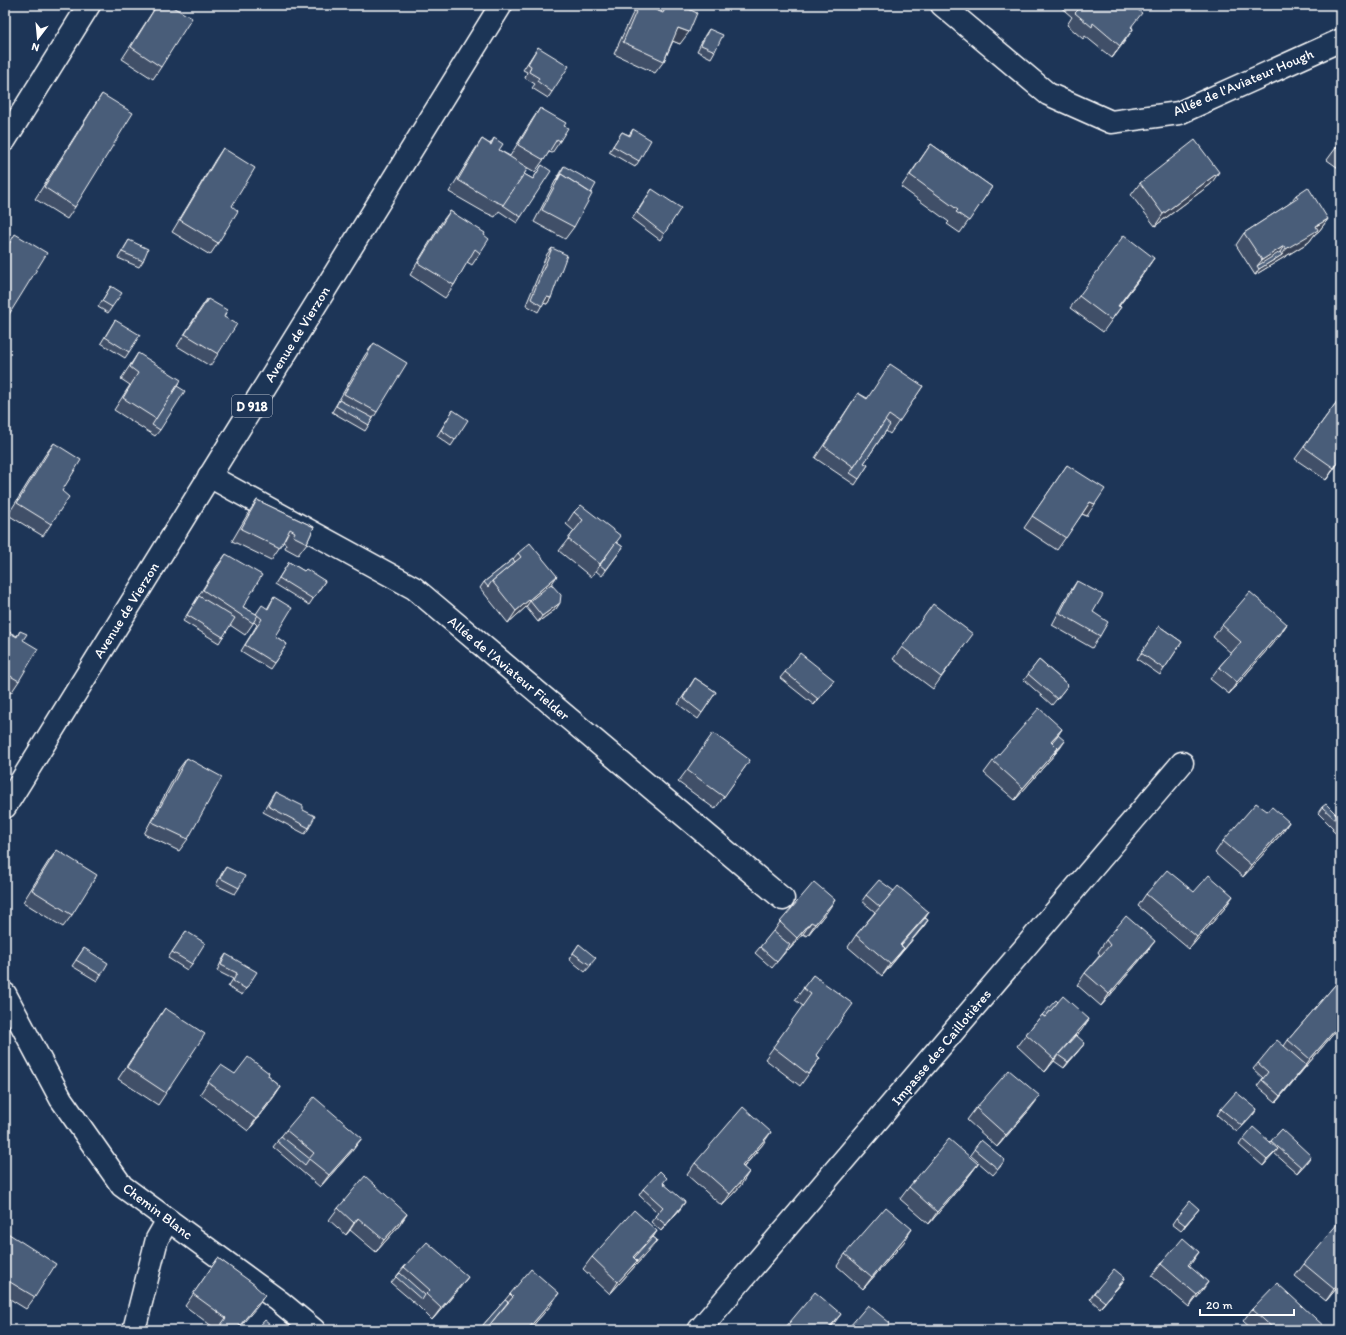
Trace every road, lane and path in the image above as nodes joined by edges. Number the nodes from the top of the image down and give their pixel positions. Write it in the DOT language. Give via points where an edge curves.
graph roads {
  1 [pos="89,5"];
  2 [pos="501,5"];
  3 [pos="942,5"];
  4 [pos="1341,40"];
  5 [pos="5,140"];
  6 [pos="209,476"];
  7 [pos="1182,763"];
  8 [pos="5,807"];
  9 [pos="782,899"];
  10 [pos="5,994"];
  11 [pos="168,1220"];
  12 [pos="134,1330"];
  13 [pos="314,1330"];
  14 [pos="699,1330"];
  1 -- 5 [label="street"];
  2 -- 6 [label="street, Avenue de Vierzon / D 918"];
  3 -- 4 [label="street, Allée de l'Aviateur Hough" via="1048,94 1111,122 1179,113"];
  6 -- 8 [label="street, Avenue de Vierzon / D 918"];
  6 -- 9 [label="street, Allée de l'Aviateur Fielder" via="414,588"];
  7 -- 14 [label="street, Impasse des Caillotières"];
  10 -- 11 [label="street, Chemin Blanc" via="61,1099 122,1186"];
  11 -- 12 [label="street" via="156,1239"];
  11 -- 13 [label="street, Chemin Blanc" via="279,1300"];
}
